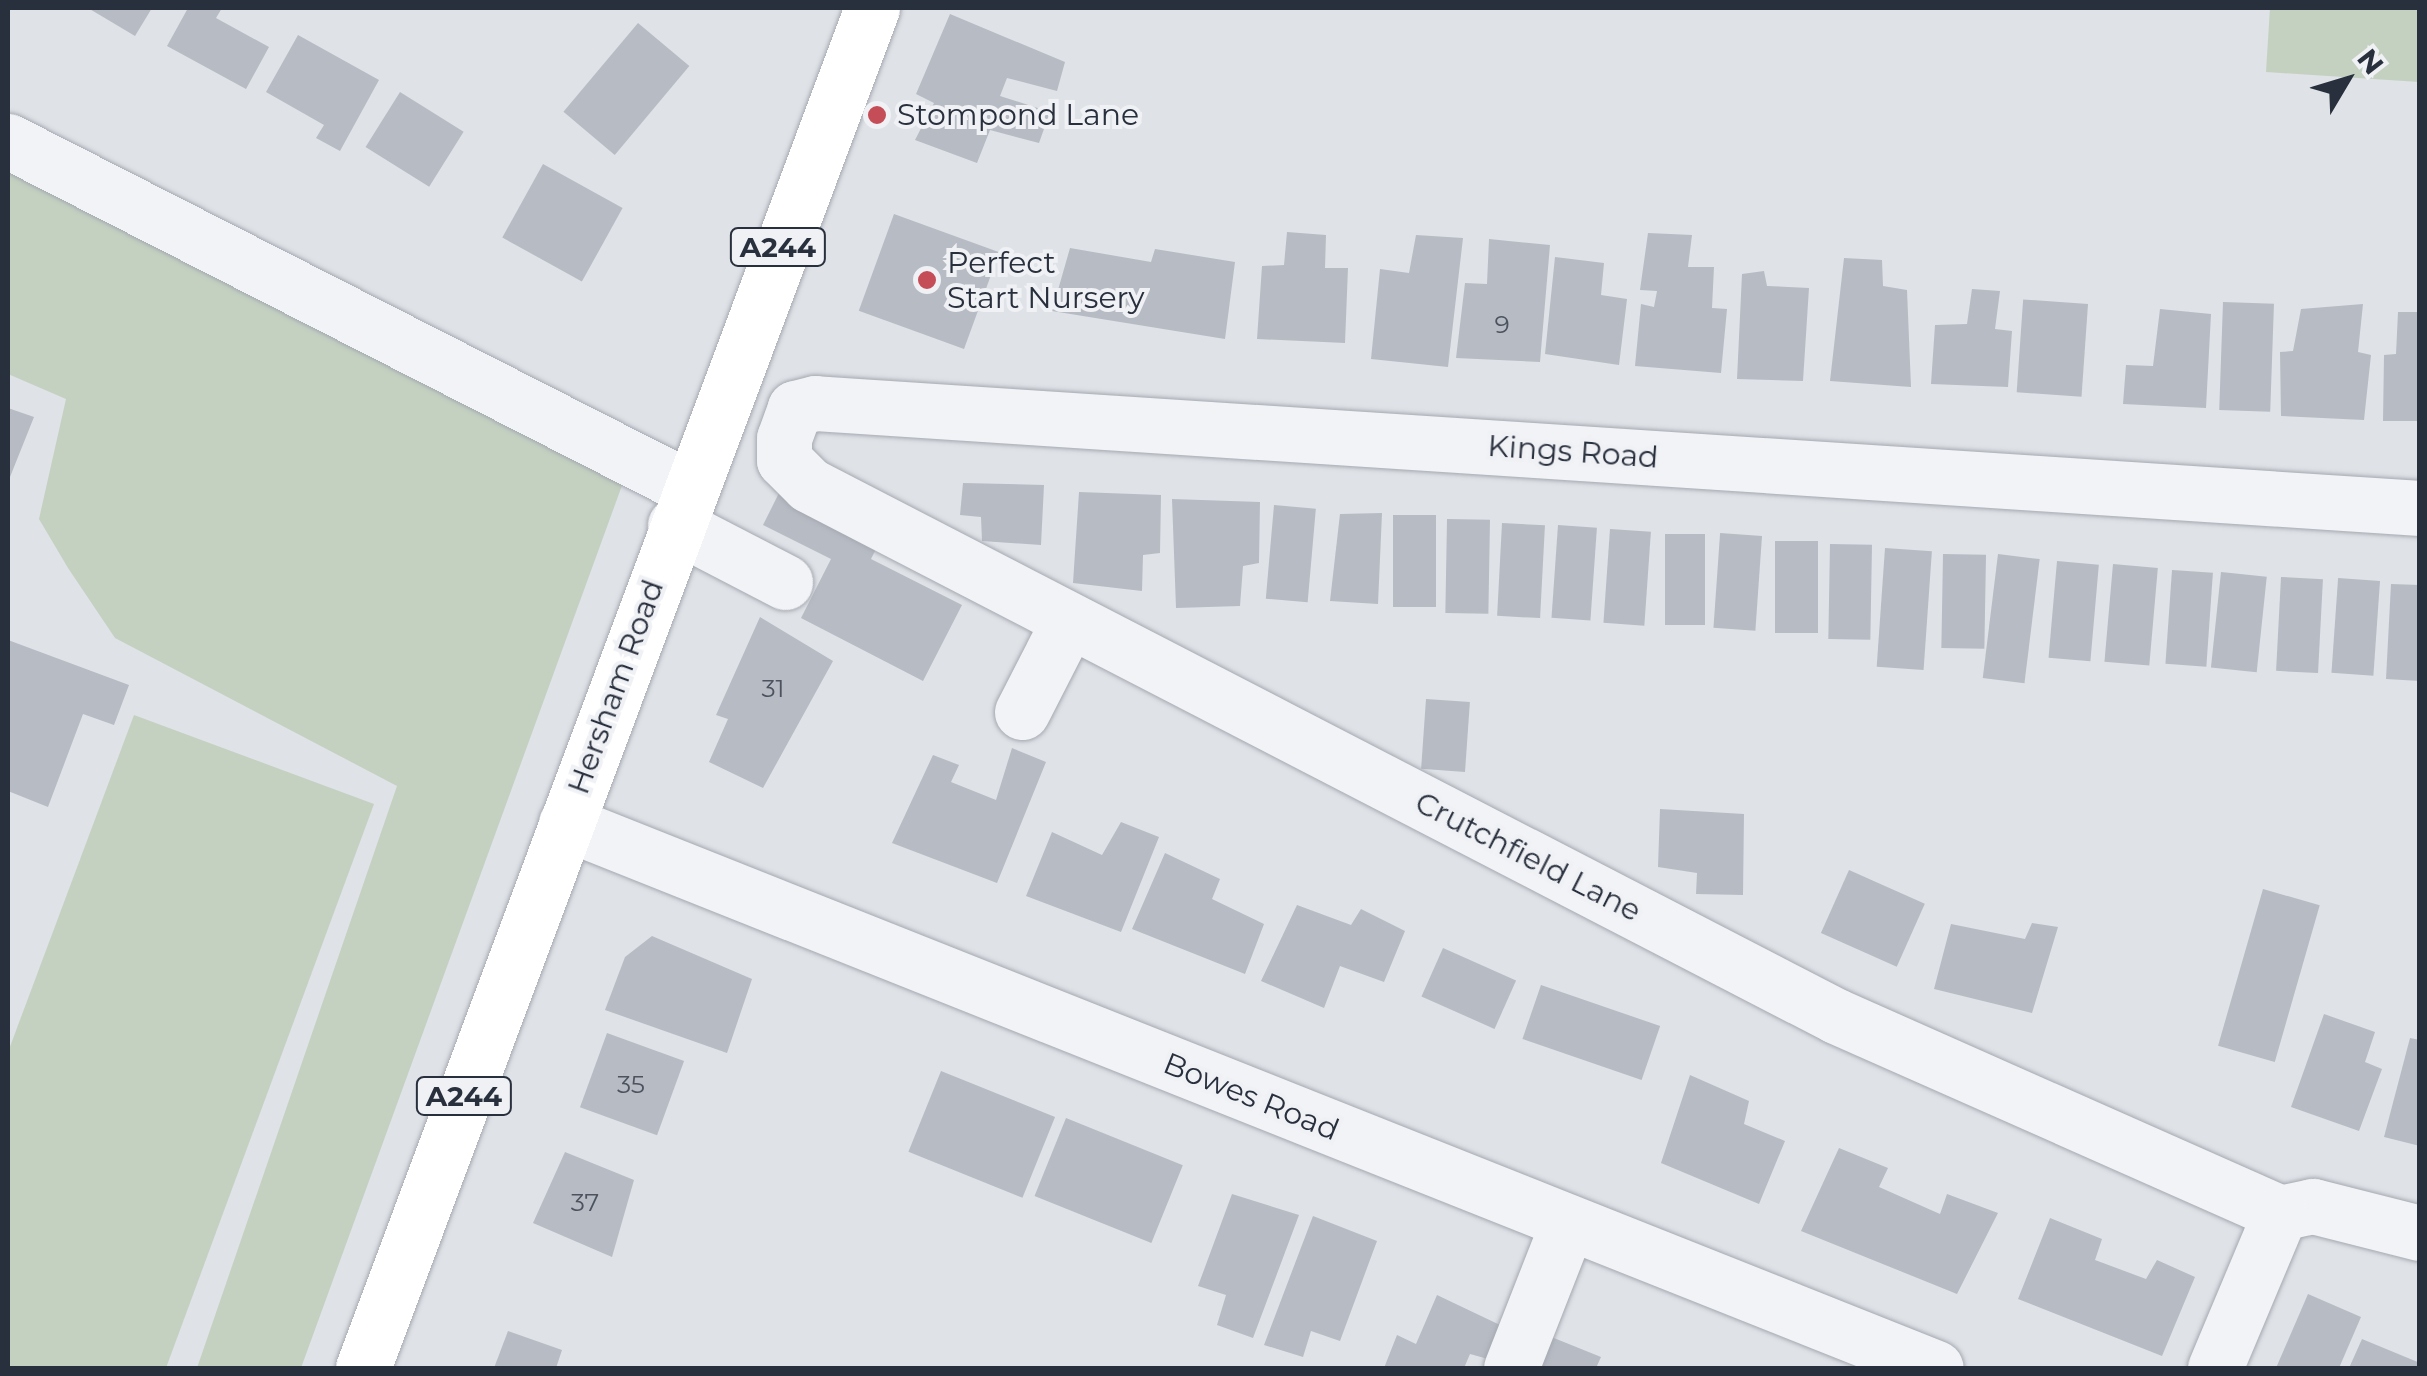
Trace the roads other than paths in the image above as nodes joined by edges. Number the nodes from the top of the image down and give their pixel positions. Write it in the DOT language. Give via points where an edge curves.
graph roads {
  1 [pos="872,8"];
  2 [pos="8,141"];
  3 [pos="791,472"];
  4 [pos="681,506"];
  5 [pos="2420,508"];
  6 [pos="785,582"];
  7 [pos="1069,620"];
  8 [pos="1022,712"];
  9 [pos="566,823"];
  10 [pos="2280,1213"];
  11 [pos="1567,1225"];
  12 [pos="2420,1234"];
  13 [pos="363,1368"];
  14 [pos="1510,1368"];
  15 [pos="1936,1368"];
  16 [pos="2215,1368"];
  1 -- 4 [label="main road, Hersham Road / A244"];
  2 -- 4 [label="street"];
  3 -- 5 [label="street, Kings Road" via="788,423 795,408 815,403"];
  3 -- 7 [label="street, Crutchfield Lane"];
  4 -- 6 [label="street"];
  4 -- 9 [label="main road, Hersham Road / A244"];
  7 -- 8 [label="street"];
  7 -- 10 [label="street, Crutchfield Lane" via="1836,1016"];
  9 -- 11 [label="street, Bowes Road"];
  9 -- 13 [label="main road, Hersham Road / A244"];
  10 -- 12 [label="street, Crutchfield Lane" via="2313,1206"];
  10 -- 16 [label="street"];
  11 -- 14 [label="street"];
  11 -- 15 [label="street, Bowes Road"];
}
